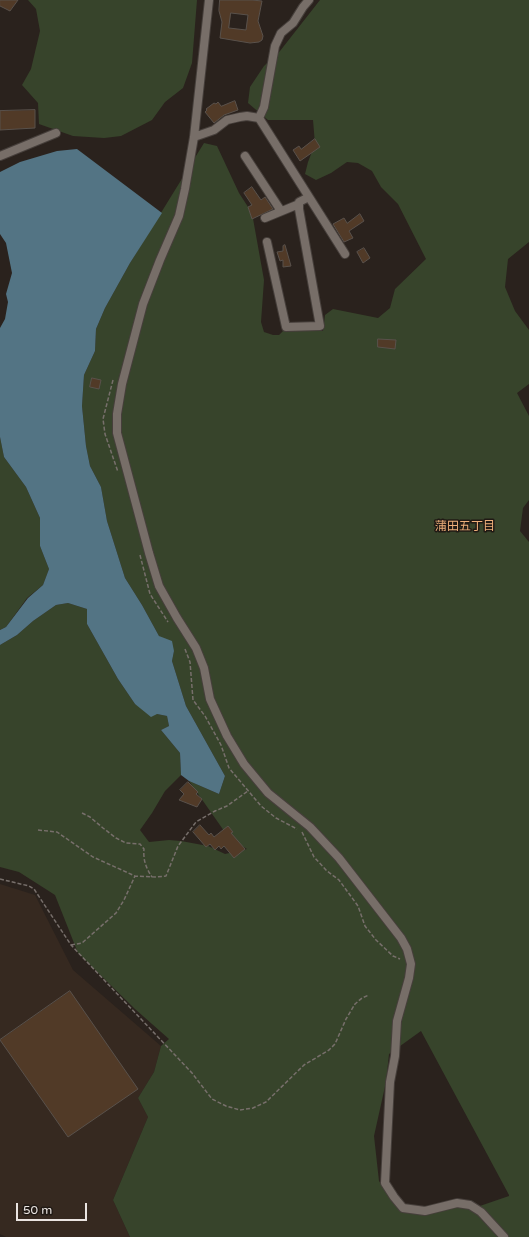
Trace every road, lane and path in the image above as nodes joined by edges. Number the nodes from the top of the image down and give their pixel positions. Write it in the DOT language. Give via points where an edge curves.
graph roads {
  1 [pos="209,0"];
  2 [pos="309,0"];
  3 [pos="259,118"];
  4 [pos="56,133"];
  5 [pos="194,137"];
  6 [pos="0,156"];
  7 [pos="245,156"];
  8 [pos="309,197"];
  9 [pos="299,204"];
  10 [pos="281,212"];
  11 [pos="265,218"];
  12 [pos="267,242"];
  13 [pos="345,254"];
  14 [pos="115,375"];
  15 [pos="119,477"];
  16 [pos="138,550"];
  17 [pos="169,622"];
  18 [pos="185,647"];
  19 [pos="248,791"];
  20 [pos="82,813"];
  21 [pos="38,830"];
  22 [pos="135,876"];
  23 [pos="152,877"];
  24 [pos="0,879"];
  25 [pos="71,945"];
  26 [pos="411,964"];
  27 [pos="369,995"];
  28 [pos="504,1237"];
  1 -- 5 [label="street"];
  2 -- 3 [label="street" via="293,23 281,33 275,46 264,107"];
  3 -- 5 [label="street" via="247,116 227,120 214,130"];
  3 -- 8 [label="street"];
  4 -- 6 [label="street"];
  5 -- 26 [label="street" via="178,216 144,304 122,384 117,433 159,586 196,648 204,668 210,698 227,736 244,764 268,793 310,827 339,858 401,938"];
  7 -- 10 [label="street"];
  8 -- 9 [label="street"];
  8 -- 13 [label="street"];
  9 -- 10 [label="street"];
  9 -- 12 [label="street" via="320,326 286,327"];
  10 -- 11 [label="street"];
  14 -- 15 [label="path" via="103,419 105,434"];
  16 -- 17 [label="path" via="150,594"];
  18 -- 19 [label="path" via="190,662 193,700 221,745 229,768"];
  19 -- 23 [label="path" via="196,822 178,846 166,876"];
  19 -- 26 [label="path" via="276,818 301,831 314,857 339,880 358,906 365,926 372,935 393,956"];
  20 -- 23 [label="path" via="116,838 140,844 144,849 146,868"];
  21 -- 22 [label="path" via="57,832 93,857"];
  22 -- 23 [label="path"];
  22 -- 25 [label="path" via="116,913 82,943"];
  24 -- 25 [label="path" via="34,889"];
  25 -- 27 [label="path" via="192,1073 212,1099 240,1110 254,1108 266,1102 304,1065 329,1050 335,1044 355,1004"];
  26 -- 28 [label="street" via="397,1021 395,1056 390,1082 385,1183 403,1208 425,1212 457,1203 470,1205 481,1212"];
}
